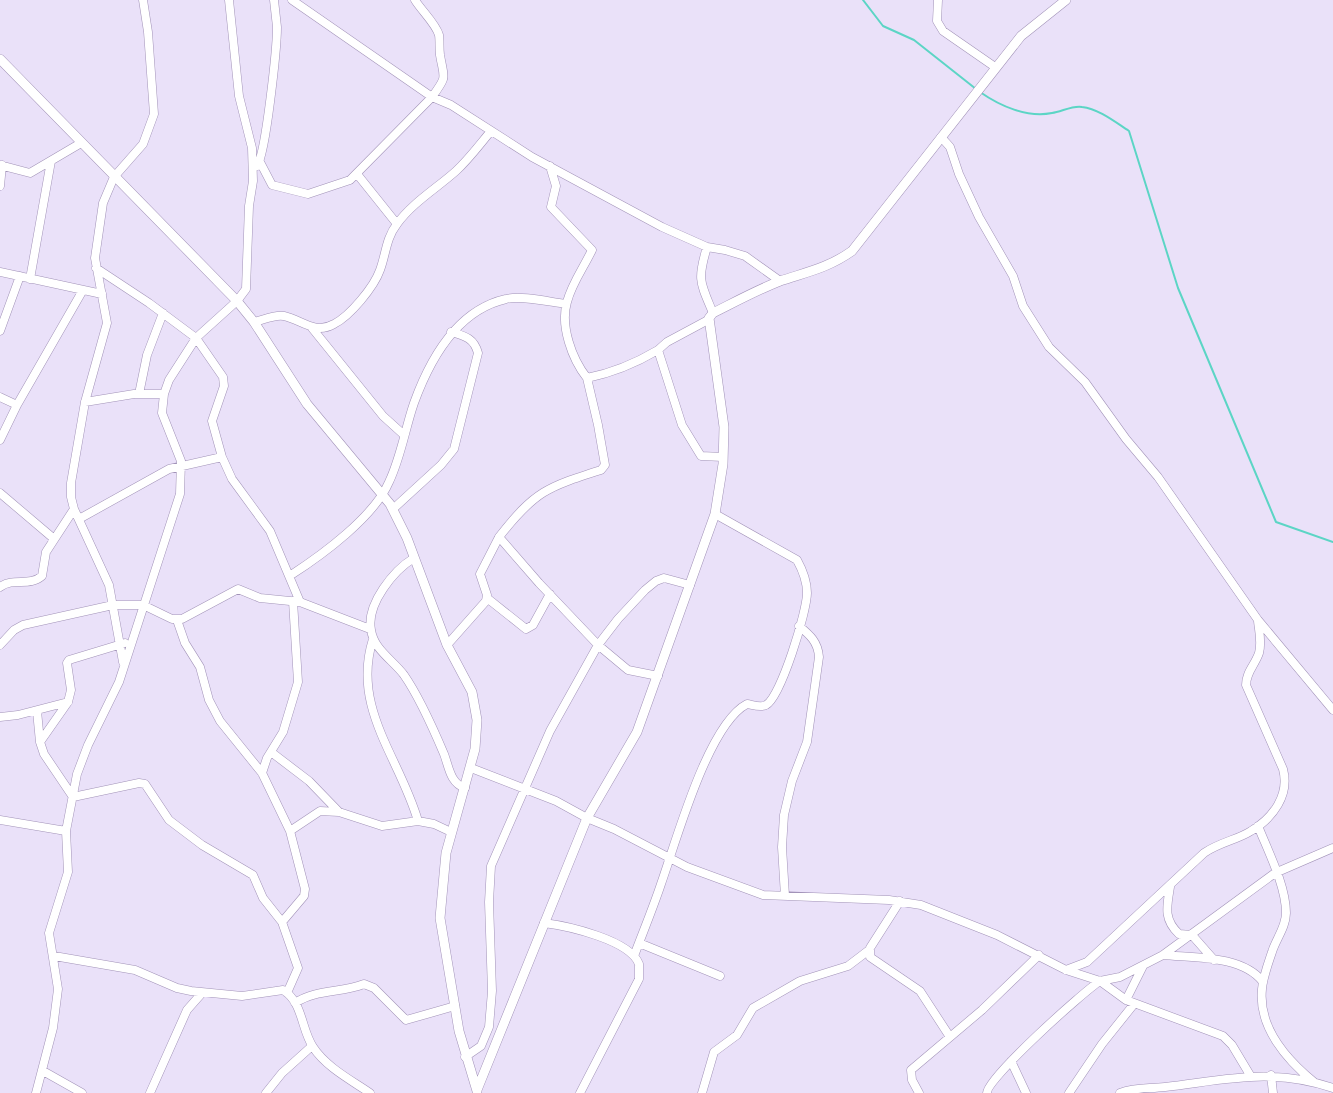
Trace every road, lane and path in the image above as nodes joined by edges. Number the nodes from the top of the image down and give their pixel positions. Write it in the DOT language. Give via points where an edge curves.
graph roads {
  1 [pos="143,0"];
  2 [pos="229,0"];
  3 [pos="274,0"];
  4 [pos="292,0"];
  5 [pos="415,0"];
  6 [pos="938,0"];
  7 [pos="1066,0"];
  8 [pos="0,59"];
  9 [pos="996,66"];
  10 [pos="432,97"];
  11 [pos="492,131"];
  12 [pos="941,137"];
  13 [pos="81,143"];
  14 [pos="51,161"];
  15 [pos="260,162"];
  16 [pos="1,165"];
  17 [pos="550,166"];
  18 [pos="254,172"];
  19 [pos="357,174"];
  20 [pos="114,177"];
  21 [pos="0,186"];
  22 [pos="397,224"];
  23 [pos="707,247"];
  24 [pos="96,268"];
  25 [pos="0,272"];
  26 [pos="20,276"];
  27 [pos="30,279"];
  28 [pos="780,281"];
  29 [pos="83,290"];
  30 [pos="102,294"];
  31 [pos="237,301"];
  32 [pos="566,304"];
  33 [pos="163,313"];
  34 [pos="710,317"];
  35 [pos="254,322"];
  36 [pos="312,328"];
  37 [pos="0,331"];
  38 [pos="451,332"];
  39 [pos="196,338"];
  40 [pos="658,350"];
  41 [pos="587,378"];
  42 [pos="139,394"];
  43 [pos="164,394"];
  44 [pos="0,397"];
  45 [pos="85,402"];
  46 [pos="17,405"];
  47 [pos="404,436"];
  48 [pos="0,440"];
  49 [pos="222,456"];
  50 [pos="723,457"];
  51 [pos="181,465"];
  52 [pos="0,493"];
  53 [pos="382,495"];
  54 [pos="74,509"];
  55 [pos="393,510"];
  56 [pos="715,514"];
  57 [pos="79,519"];
  58 [pos="499,537"];
  59 [pos="53,538"];
  60 [pos="414,558"];
  61 [pos="290,575"];
  62 [pos="690,585"];
  63 [pos="0,587"];
  64 [pos="550,594"];
  65 [pos="487,598"];
  66 [pos="296,601"];
  67 [pos="144,604"];
  68 [pos="113,605"];
  69 [pos="177,620"];
  70 [pos="1258,620"];
  71 [pos="799,626"];
  72 [pos="370,629"];
  73 [pos="373,639"];
  74 [pos="132,640"];
  75 [pos="120,644"];
  76 [pos="0,645"];
  77 [pos="447,645"];
  78 [pos="598,645"];
  79 [pos="124,664"];
  80 [pos="658,676"];
  81 [pos="68,702"];
  82 [pos="1333,710"];
  83 [pos="37,711"];
  84 [pos="0,717"];
  85 [pos="40,742"];
  86 [pos="271,752"];
  87 [pos="471,768"];
  88 [pos="262,773"];
  89 [pos="465,788"];
  90 [pos="523,789"];
  91 [pos="73,797"];
  92 [pos="339,812"];
  93 [pos="586,818"];
  94 [pos="0,820"];
  95 [pos="418,821"];
  96 [pos="1258,826"];
  97 [pos="66,831"];
  98 [pos="290,831"];
  99 [pos="451,832"];
  100 [pos="1333,848"];
  101 [pos="670,859"];
  102 [pos="1276,873"];
  103 [pos="1170,886"];
  104 [pos="785,896"];
  105 [pos="900,902"];
  106 [pos="282,922"];
  107 [pos="544,923"];
  108 [pos="1192,935"];
  109 [pos="639,943"];
  110 [pos="869,950"];
  111 [pos="1040,955"];
  112 [pos="1163,955"];
  113 [pos="54,956"];
  114 [pos="634,956"];
  115 [pos="1214,960"];
  116 [pos="1144,966"];
  117 [pos="1066,970"];
  118 [pos="720,976"];
  119 [pos="1100,981"];
  120 [pos="1263,982"];
  121 [pos="202,993"];
  122 [pos="287,993"];
  123 [pos="1126,1000"];
  124 [pos="295,1003"];
  125 [pos="1134,1004"];
  126 [pos="454,1006"];
  127 [pos="950,1037"];
  128 [pos="312,1046"];
  129 [pos="465,1057"];
  130 [pos="1011,1061"];
  131 [pos="43,1072"];
  132 [pos="1250,1075"];
  133 [pos="1271,1075"];
  134 [pos="1314,1082"];
  135 [pos="1333,1088"];
  136 [pos="477,1091"];
  137 [pos="1148,1091"];
  138 [pos="36,1093"];
  139 [pos="82,1093"];
  140 [pos="150,1093"];
  141 [pos="266,1093"];
  142 [pos="370,1093"];
  143 [pos="580,1093"];
  144 [pos="702,1093"];
  145 [pos="919,1093"];
  146 [pos="987,1093"];
  147 [pos="1026,1093"];
  148 [pos="1069,1093"];
  149 [pos="1120,1093"];
  150 [pos="1273,1093"];
  1 -- 20 [label="street" via="154,114 143,144"];
  2 -- 18 [label="street" via="240,96"];
  3 -- 15 [label="street" via="276,38"];
  4 -- 10 [label="street"];
  5 -- 10 [label="street" via="438,33 445,68 442,84"];
  6 -- 9 [label="street" via="937,21 943,31"];
  7 -- 9 [label="street" via="1021,36"];
  8 -- 13 [label="street"];
  9 -- 12 [label="street"];
  10 -- 11 [label="street"];
  10 -- 19 [label="street"];
  11 -- 17 [label="street"];
  11 -- 22 [label="street" via="458,169"];
  12 -- 28 [label="street" via="852,251 819,270"];
  12 -- 70 [label="street" via="950,146 979,217 1013,276 1023,306 1036,329 1048,347 1084,382 1126,440 1158,477"];
  13 -- 14 [label="street"];
  13 -- 20 [label="street"];
  14 -- 16 [label="street" via="30,173"];
  14 -- 27 [label="street"];
  15 -- 18 [label="street"];
  15 -- 19 [label="street" via="272,185 300,194 341,183"];
  16 -- 21 [label="street"];
  17 -- 23 [label="street" via="662,227"];
  17 -- 32 [label="street" via="556,186 551,207 592,250"];
  18 -- 31 [label="street" via="248,206 246,289"];
  19 -- 22 [label="street"];
  20 -- 24 [label="street" via="103,203"];
  20 -- 31 [label="street"];
  22 -- 36 [label="street" via="388,241 380,270 356,305 335,324"];
  23 -- 28 [label="street" via="744,256"];
  23 -- 34 [label="street" via="700,282"];
  24 -- 30 [label="street"];
  24 -- 33 [label="street"];
  25 -- 26 [label="street"];
  26 -- 27 [label="street"];
  26 -- 37 [label="street"];
  27 -- 29 [label="street"];
  28 -- 34 [label="street"];
  29 -- 30 [label="street"];
  29 -- 46 [label="street"];
  30 -- 45 [label="street" via="107,322"];
  31 -- 35 [label="street"];
  31 -- 39 [label="street"];
  32 -- 38 [label="street" via="505,299 475,313"];
  32 -- 41 [label="street" via="571,353"];
  33 -- 39 [label="street"];
  33 -- 42 [label="street" via="147,355"];
  34 -- 40 [label="street"];
  34 -- 50 [label="street" via="724,427"];
  35 -- 36 [label="street" via="285,316"];
  35 -- 53 [label="street" via="307,404"];
  36 -- 47 [label="street" via="383,416"];
  38 -- 47 [label="street" via="414,402"];
  38 -- 55 [label="street" via="469,338 476,344 478,353 454,448 441,465"];
  39 -- 43 [label="street"];
  39 -- 49 [label="street" via="225,382 212,421"];
  40 -- 41 [label="street" via="640,361"];
  40 -- 50 [label="street" via="686,434 701,456"];
  41 -- 58 [label="street" via="604,465 601,470 543,491"];
  42 -- 43 [label="street"];
  42 -- 45 [label="street"];
  43 -- 51 [label="street" via="162,413"];
  44 -- 46 [label="street"];
  45 -- 54 [label="street" via="71,483"];
  46 -- 48 [label="street"];
  47 -- 53 [label="street" via="390,482"];
  49 -- 51 [label="street"];
  49 -- 61 [label="street" via="232,479 270,531"];
  50 -- 56 [label="street"];
  51 -- 57 [label="street" via="154,476"];
  51 -- 67 [label="street" via="180,494"];
  52 -- 59 [label="street"];
  53 -- 55 [label="street"];
  53 -- 61 [label="street" via="348,532"];
  54 -- 57 [label="street"];
  54 -- 59 [label="street"];
  55 -- 60 [label="street"];
  56 -- 62 [label="street"];
  56 -- 71 [label="street" via="797,560 807,592"];
  57 -- 68 [label="street" via="109,585"];
  58 -- 64 [label="street"];
  58 -- 65 [label="street" via="480,574"];
  59 -- 63 [label="street" via="46,552 42,576 36,582 10,582"];
  60 -- 72 [label="street" via="393,573 378,599"];
  60 -- 77 [label="street"];
  61 -- 66 [label="street"];
  62 -- 78 [label="street" via="664,578 656,580 618,618"];
  62 -- 80 [label="street"];
  64 -- 65 [label="street" via="530,629 522,627"];
  64 -- 78 [label="street"];
  65 -- 77 [label="street"];
  66 -- 69 [label="street" via="260,598 235,590"];
  66 -- 72 [label="street"];
  66 -- 86 [label="street" via="298,682 283,732"];
  67 -- 68 [label="street"];
  67 -- 69 [label="street"];
  67 -- 74 [label="street"];
  68 -- 75 [label="street"];
  68 -- 76 [label="street" via="23,625"];
  69 -- 88 [label="street" via="185,643 200,667 209,700 220,721"];
  70 -- 82 [label="street"];
  70 -- 96 [label="street" via="1261,644 1246,678 1246,686 1286,779 1278,806"];
  71 -- 101 [label="street" via="789,663 771,700 766,705 747,704 726,722 697,781"];
  71 -- 104 [label="street" via="814,639 820,657 807,742 784,815"];
  72 -- 73 [label="street"];
  73 -- 89 [label="street" via="405,676 444,753 452,778"];
  73 -- 95 [label="street" via="367,665 369,699"];
  74 -- 75 [label="street"];
  74 -- 79 [label="street"];
  75 -- 79 [label="street"];
  75 -- 81 [label="street" via="69,660 71,690"];
  77 -- 87 [label="street" via="472,692 477,720"];
  78 -- 80 [label="street" via="628,670"];
  78 -- 90 [label="street" via="550,731"];
  79 -- 91 [label="street" via="112,698 81,761"];
  80 -- 93 [label="street" via="630,748"];
  81 -- 83 [label="street"];
  81 -- 85 [label="street"];
  83 -- 84 [label="street"];
  83 -- 85 [label="street"];
  85 -- 91 [label="street" via="44,754"];
  86 -- 88 [label="street"];
  86 -- 92 [label="street" via="309,781"];
  87 -- 89 [label="street"];
  87 -- 90 [label="street"];
  88 -- 98 [label="street"];
  89 -- 99 [label="street"];
  90 -- 93 [label="street" via="556,801"];
  90 -- 129 [label="street" via="491,866 492,991 489,1027 481,1046"];
  91 -- 97 [label="street"];
  91 -- 106 [label="street" via="145,784 170,820 202,845 253,875 269,909"];
  92 -- 95 [label="street" via="382,826"];
  92 -- 98 [label="street" via="320,811"];
  93 -- 101 [label="street"];
  93 -- 107 [label="street"];
  94 -- 97 [label="street"];
  95 -- 99 [label="street"];
  96 -- 102 [label="street"];
  96 -- 103 [label="street" via="1242,836 1217,844"];
  97 -- 113 [label="street" via="68,872 49,933"];
  98 -- 106 [label="street" via="305,894"];
  99 -- 126 [label="street" via="443,874 440,918"];
  100 -- 102 [label="street"];
  101 -- 104 [label="street" via="763,894"];
  101 -- 109 [label="street"];
  102 -- 108 [label="street"];
  102 -- 120 [label="street" via="1285,903 1286,922"];
  103 -- 108 [label="street" via="1167,920 1179,934"];
  103 -- 117 [label="street" via="1087,962"];
  104 -- 105 [label="street"];
  105 -- 110 [label="street"];
  105 -- 111 [label="street" via="955,917"];
  106 -- 122 [label="street" via="298,968"];
  107 -- 114 [label="street" via="576,929 626,948"];
  107 -- 136 [label="street"];
  108 -- 112 [label="street"];
  108 -- 115 [label="street"];
  109 -- 114 [label="street"];
  109 -- 118 [label="street"];
  110 -- 127 [label="street" via="872,959 920,991"];
  110 -- 144 [label="street" via="848,966 800,981 752,1008 737,1035 714,1052"];
  111 -- 117 [label="street"];
  111 -- 127 [label="street"];
  112 -- 115 [label="street"];
  112 -- 116 [label="street"];
  113 -- 121 [label="street" via="135,970 177,988"];
  113 -- 131 [label="street" via="58,988"];
  114 -- 143 [label="street" via="640,964 639,979"];
  115 -- 120 [label="street" via="1245,967"];
  116 -- 119 [label="street" via="1120,977"];
  116 -- 123 [label="street"];
  117 -- 119 [label="street"];
  119 -- 123 [label="street"];
  119 -- 130 [label="street"];
  120 -- 134 [label="street" via="1265,1016 1277,1044"];
  121 -- 122 [label="street" via="242,996 277,989"];
  121 -- 140 [label="street" via="187,1010"];
  122 -- 124 [label="street"];
  123 -- 125 [label="street"];
  124 -- 126 [label="street" via="318,993 364,984 374,988 406,1020"];
  124 -- 128 [label="street"];
  125 -- 132 [label="street" via="1223,1036"];
  125 -- 148 [label="street"];
  126 -- 129 [label="street"];
  127 -- 145 [label="street" via="911,1070"];
  128 -- 141 [label="street" via="286,1068"];
  128 -- 142 [label="street" via="327,1062"];
  129 -- 136 [label="street"];
  130 -- 146 [label="street" via="986,1089"];
  130 -- 147 [label="street"];
  131 -- 138 [label="street"];
  131 -- 139 [label="street"];
  132 -- 133 [label="street"];
  132 -- 137 [label="street"];
  133 -- 134 [label="street"];
  133 -- 150 [label="street"];
  134 -- 135 [label="street"];
  137 -- 149 [label="street" via="1132,1089"];
}
